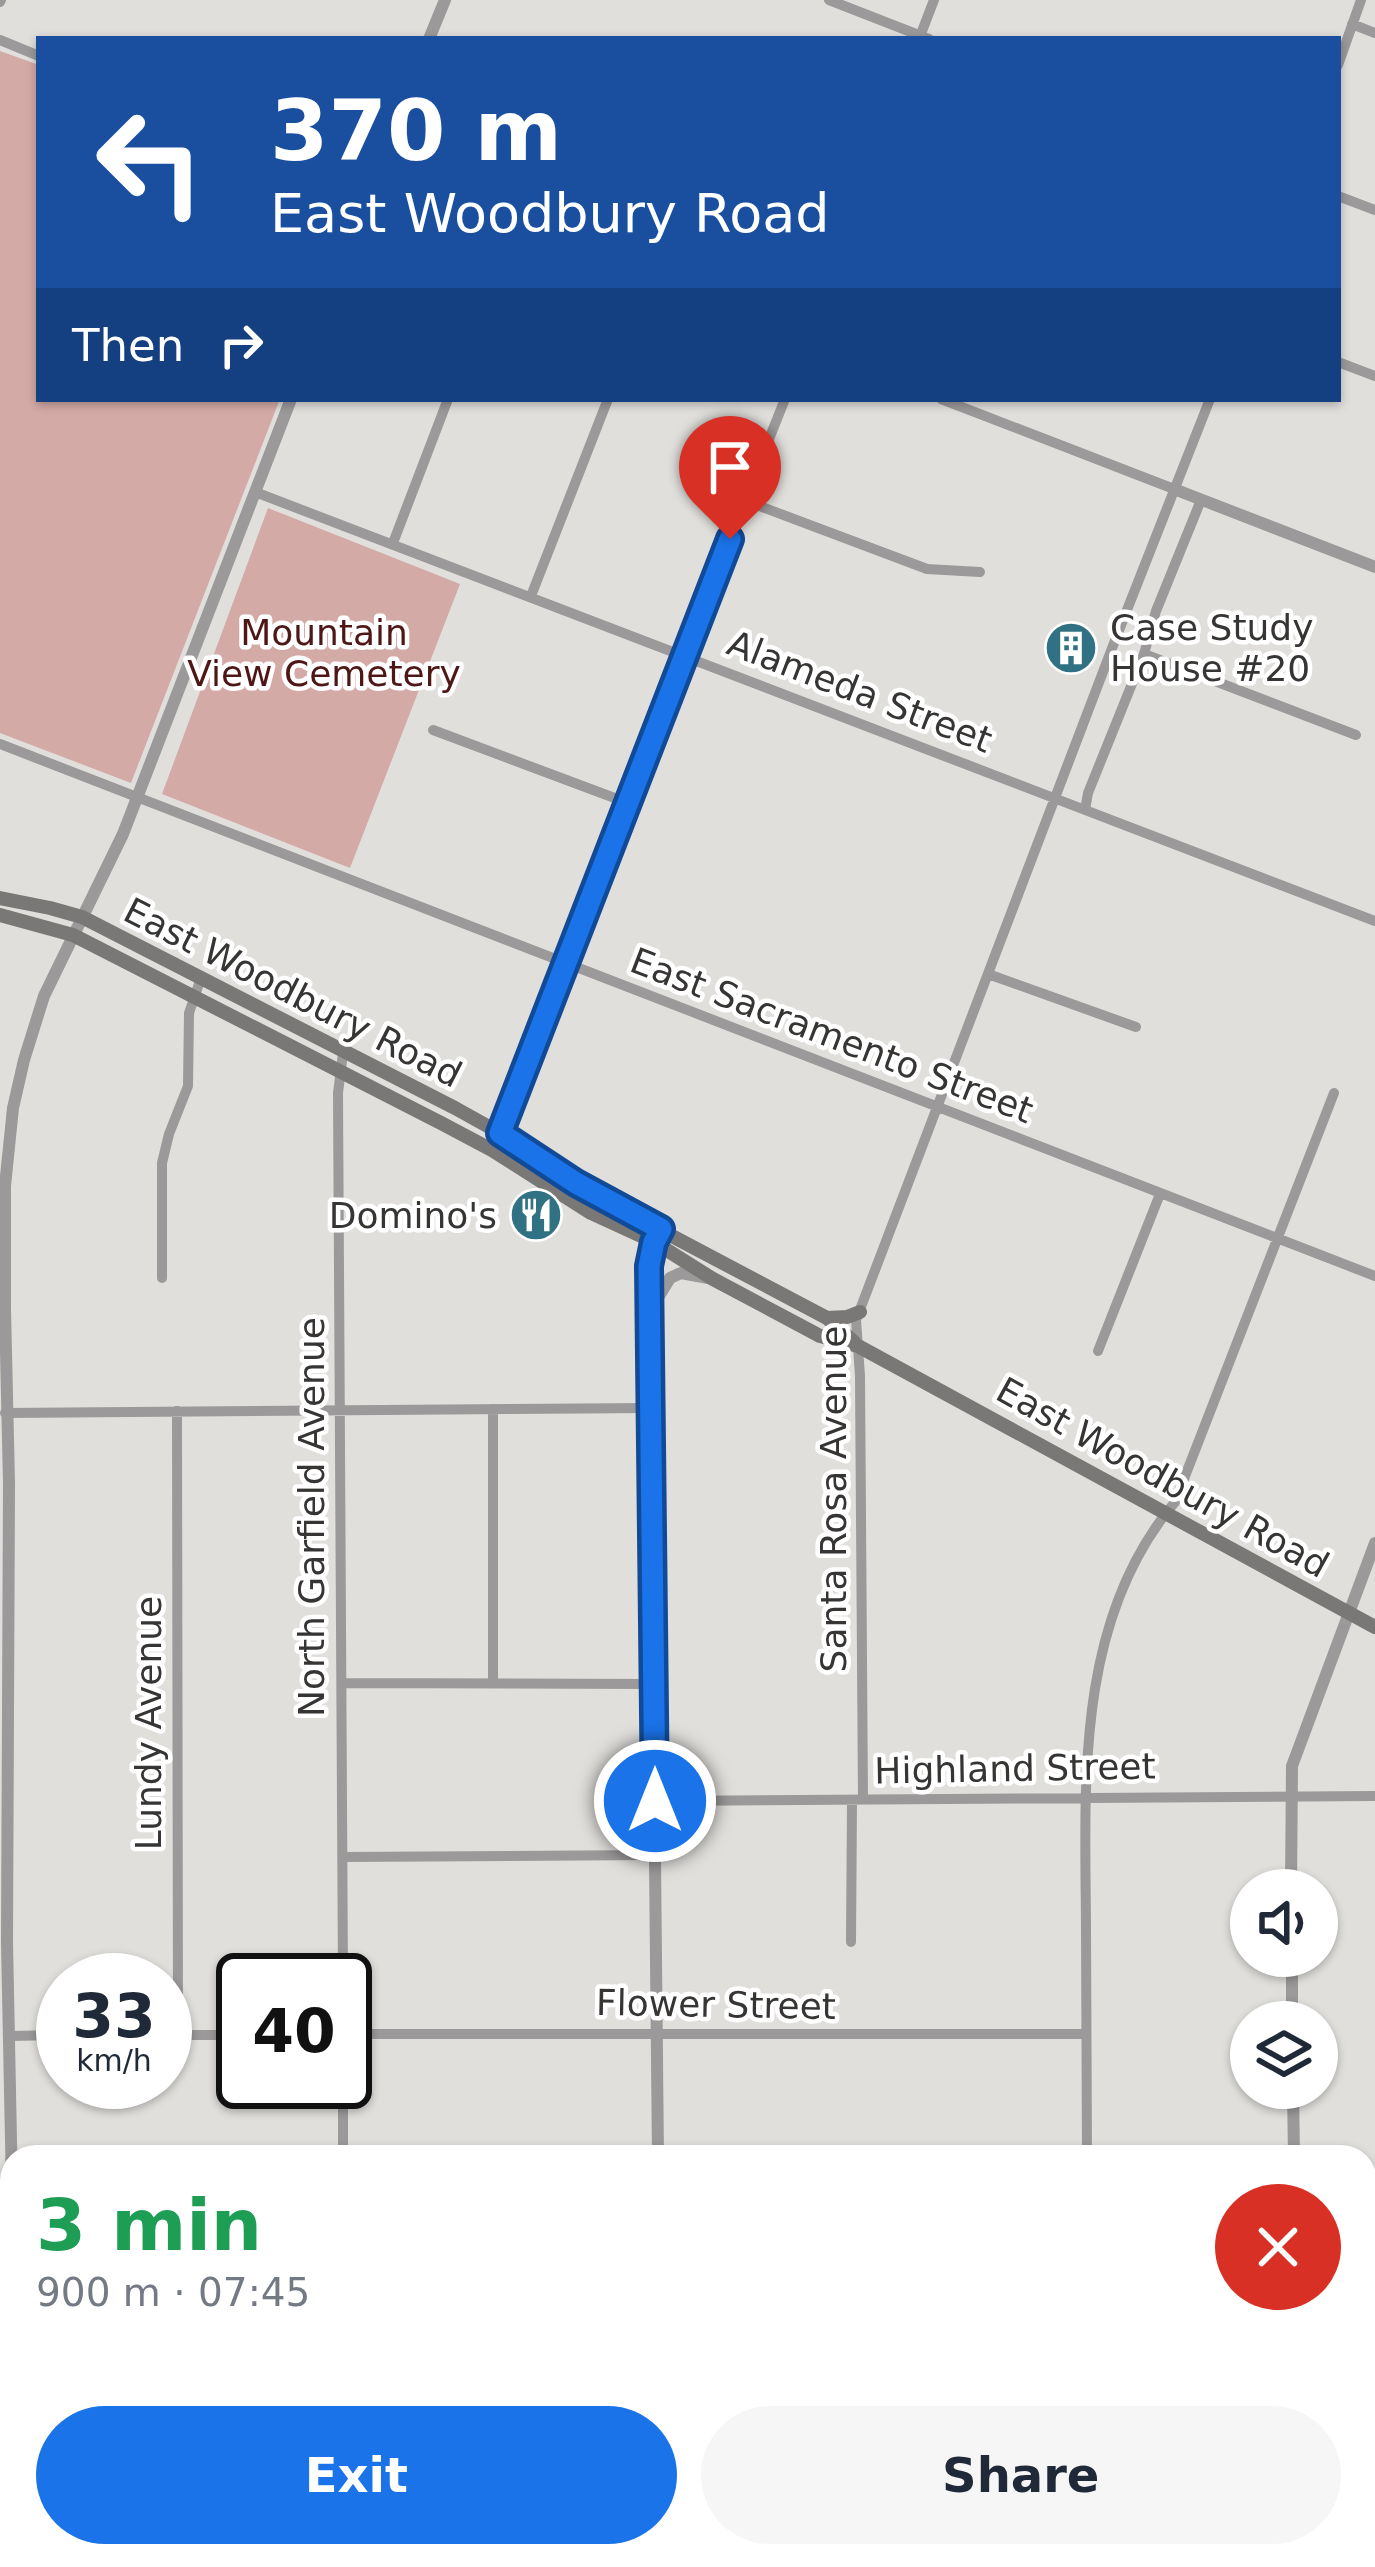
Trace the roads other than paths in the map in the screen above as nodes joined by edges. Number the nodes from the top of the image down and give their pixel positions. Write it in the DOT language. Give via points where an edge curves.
graph roads {
  1 [pos="445,0"];
  2 [pos="829,0"];
  3 [pos="934,0"];
  4 [pos="1361,0"];
  5 [pos="1352,24"];
  6 [pos="1375,32"];
  7 [pos="430,36"];
  8 [pos="918,36"];
  9 [pos="924,36"];
  10 [pos="0,40"];
  11 [pos="36,55"];
  12 [pos="1341,56"];
  13 [pos="1341,197"];
  14 [pos="1375,210"];
  15 [pos="1341,363"];
  16 [pos="1375,376"];
  17 [pos="290,402"];
  18 [pos="447,402"];
  19 [pos="607,402"];
  20 [pos="783,402"];
  21 [pos="948,402"];
  22 [pos="1209,402"];
  23 [pos="1174,489"];
  24 [pos="256,491"];
  25 [pos="1202,500"];
  26 [pos="746,501"];
  27 [pos="393,543"];
  28 [pos="1375,567"];
  29 [pos="980,572"];
  30 [pos="531,596"];
  31 [pos="1144,654"];
  32 [pos="683,655"];
  33 [pos="433,730"];
  34 [pos="1356,735"];
  35 [pos="0,744"];
  36 [pos="137,798"];
  37 [pos="1056,799"];
  38 [pos="628,802"];
  39 [pos="1084,810"];
  40 [pos="0,898"];
  41 [pos="0,915"];
  42 [pos="82,917"];
  43 [pos="1375,921"];
  44 [pos="73,935"];
  45 [pos="568,964"];
  46 [pos="988,974"];
  47 [pos="201,978"];
  48 [pos="195,998"];
  49 [pos="1136,1028"];
  50 [pos="343,1053"];
  51 [pos="341,1072"];
  52 [pos="1334,1093"];
  53 [pos="938,1108"];
  54 [pos="500,1133"];
  55 [pos="491,1150"];
  56 [pos="567,1178"];
  57 [pos="558,1193"];
  58 [pos="1160,1194"];
  59 [pos="657,1236"];
  60 [pos="1278,1239"];
  61 [pos="1375,1276"];
  62 [pos="162,1278"];
  63 [pos="712,1279"];
  64 [pos="2,1310"];
  65 [pos="651,1310"];
  66 [pos="860,1312"];
  67 [pos="826,1318"];
  68 [pos="858,1346"];
  69 [pos="1098,1351"];
  70 [pos="652,1408"];
  71 [pos="340,1409"];
  72 [pos="493,1409"];
  73 [pos="177,1411"];
  74 [pos="5,1413"];
  75 [pos="1167,1512"];
  76 [pos="1375,1543"];
  77 [pos="1349,1613"];
  78 [pos="1375,1627"];
  79 [pos="4,1678"];
  80 [pos="343,1683"];
  81 [pos="493,1683"];
  82 [pos="655,1684"];
  83 [pos="1375,1796"];
  84 [pos="1085,1797"];
  85 [pos="1290,1797"];
  86 [pos="858,1800"];
  87 [pos="655,1801"];
  88 [pos="4,1834"];
  89 [pos="656,1856"];
  90 [pos="343,1857"];
  91 [pos="1291,1869"];
  92 [pos="850,1942"];
  93 [pos="172,1953"];
  94 [pos="343,1953"];
  95 [pos="658,2033"];
  96 [pos="372,2034"];
  97 [pos="1086,2034"];
  98 [pos="8,2036"];
  99 [pos="36,2036"];
  100 [pos="343,2109"];
  101 [pos="1293,2109"];
  102 [pos="11,2145"];
  103 [pos="343,2145"];
  104 [pos="658,2145"];
  105 [pos="1087,2145"];
  106 [pos="1294,2145"];
  1 -- 7 [label="street"];
  2 -- 8 [label="street"];
  3 -- 9 [label="street"];
  4 -- 5 [label="street"];
  5 -- 6 [label="street"];
  5 -- 12 [label="street"];
  10 -- 11 [label="street"];
  13 -- 14 [label="street"];
  15 -- 16 [label="street"];
  17 -- 24 [label="street"];
  18 -- 27 [label="street"];
  19 -- 30 [label="street"];
  20 -- 26 [label="street"];
  21 -- 23 [label="street"];
  22 -- 23 [label="street, Santa Rosa Avenue"];
  23 -- 25 [label="street"];
  23 -- 37 [label="street, Santa Rosa Avenue"];
  24 -- 27 [label="street, Alameda Street"];
  24 -- 36 [label="street"];
  25 -- 28 [label="street"];
  25 -- 31 [label="street"];
  26 -- 29 [label="street" via="927,569"];
  26 -- 32 [label="street"];
  27 -- 30 [label="street, Alameda Street"];
  30 -- 32 [label="street, Alameda Street"];
  31 -- 34 [label="street"];
  31 -- 39 [label="street"];
  32 -- 37 [label="street, Alameda Street"];
  32 -- 38 [label="street"];
  33 -- 38 [label="street"];
  35 -- 36 [label="street, East Sacramento Street"];
  36 -- 42 [label="street"];
  36 -- 45 [label="street, East Sacramento Street"];
  37 -- 39 [label="street, Alameda Street"];
  37 -- 46 [label="street, Santa Rosa Avenue"];
  38 -- 45 [label="street"];
  39 -- 43 [label="street, Alameda Street"];
  40 -- 42 [label="main road, East Woodbury Road"];
  41 -- 44 [label="main road, East Woodbury Road"];
  42 -- 44 [label="street"];
  42 -- 47 [label="main road, East Woodbury Road"];
  44 -- 48 [label="main road, East Woodbury Road"];
  44 -- 64 [label="street" via="44,996 13,1108"];
  45 -- 53 [label="street, East Sacramento Street"];
  45 -- 54 [label="street"];
  46 -- 49 [label="street"];
  46 -- 53 [label="street, Santa Rosa Avenue"];
  47 -- 48 [label="street"];
  47 -- 50 [label="main road, East Woodbury Road"];
  48 -- 51 [label="main road, East Woodbury Road"];
  48 -- 62 [label="street" via="188,1086 162,1163"];
  50 -- 51 [label="street, North Garfield Avenue"];
  50 -- 54 [label="main road, East Woodbury Road"];
  51 -- 55 [label="main road, East Woodbury Road"];
  51 -- 71 [label="street, North Garfield Avenue"];
  52 -- 60 [label="street"];
  53 -- 58 [label="street, East Sacramento Street"];
  53 -- 66 [label="street, Santa Rosa Avenue"];
  54 -- 55 [label="street"];
  54 -- 56 [label="main road, East Woodbury Road"];
  55 -- 57 [label="main road, East Woodbury Road"];
  56 -- 57 [label="main road"];
  56 -- 59 [label="main road, East Woodbury Road"];
  57 -- 59 [label="main road, East Woodbury Road"];
  58 -- 60 [label="street, East Sacramento Street"];
  58 -- 69 [label="street"];
  59 -- 63 [label="main road, East Woodbury Road"];
  59 -- 65 [label="street"];
  59 -- 67 [label="main road, East Woodbury Road"];
  60 -- 61 [label="street, East Sacramento Street"];
  60 -- 75 [label="street"];
  63 -- 65 [label="street" via="670,1278"];
  63 -- 68 [label="main road, East Woodbury Road" via="820,1336"];
  64 -- 74 [label="street"];
  65 -- 70 [label="street"];
  66 -- 67 [label="main road"];
  66 -- 68 [label="street, Santa Rosa Avenue"];
  67 -- 68 [label="main road, East Woodbury Road"];
  68 -- 75 [label="main road, East Woodbury Road"];
  68 -- 86 [label="street, Santa Rosa Avenue"];
  70 -- 72 [label="street"];
  70 -- 82 [label="street"];
  71 -- 72 [label="street"];
  71 -- 73 [label="street"];
  71 -- 80 [label="street, North Garfield Avenue"];
  72 -- 81 [label="street"];
  73 -- 74 [label="street"];
  73 -- 93 [label="street, Lundy Avenue"];
  74 -- 79 [label="street"];
  75 -- 77 [label="main road, East Woodbury Road"];
  75 -- 84 [label="street" via="1109,1627 1090,1707"];
  76 -- 77 [label="street"];
  77 -- 78 [label="main road, East Woodbury Road"];
  77 -- 85 [label="street" via="1298,1745"];
  79 -- 88 [label="street"];
  80 -- 81 [label="street"];
  80 -- 90 [label="street, North Garfield Avenue"];
  81 -- 82 [label="street"];
  82 -- 87 [label="street"];
  83 -- 85 [label="street, Highland Street"];
  84 -- 85 [label="street, Highland Street"];
  84 -- 86 [label="street, Highland Street"];
  84 -- 97 [label="street"];
  85 -- 91 [label="street"];
  86 -- 87 [label="street, Highland Street"];
  86 -- 92 [label="street, Santa Rosa Avenue"];
  87 -- 89 [label="street"];
  88 -- 98 [label="street"];
  89 -- 90 [label="street"];
  89 -- 95 [label="street"];
  90 -- 94 [label="street, North Garfield Avenue"];
  95 -- 96 [label="street, Flower Street"];
  95 -- 97 [label="street, Flower Street"];
  95 -- 104 [label="street"];
  97 -- 105 [label="street"];
  98 -- 99 [label="street"];
  98 -- 102 [label="street"];
  100 -- 103 [label="street"];
  101 -- 106 [label="street"];
}
